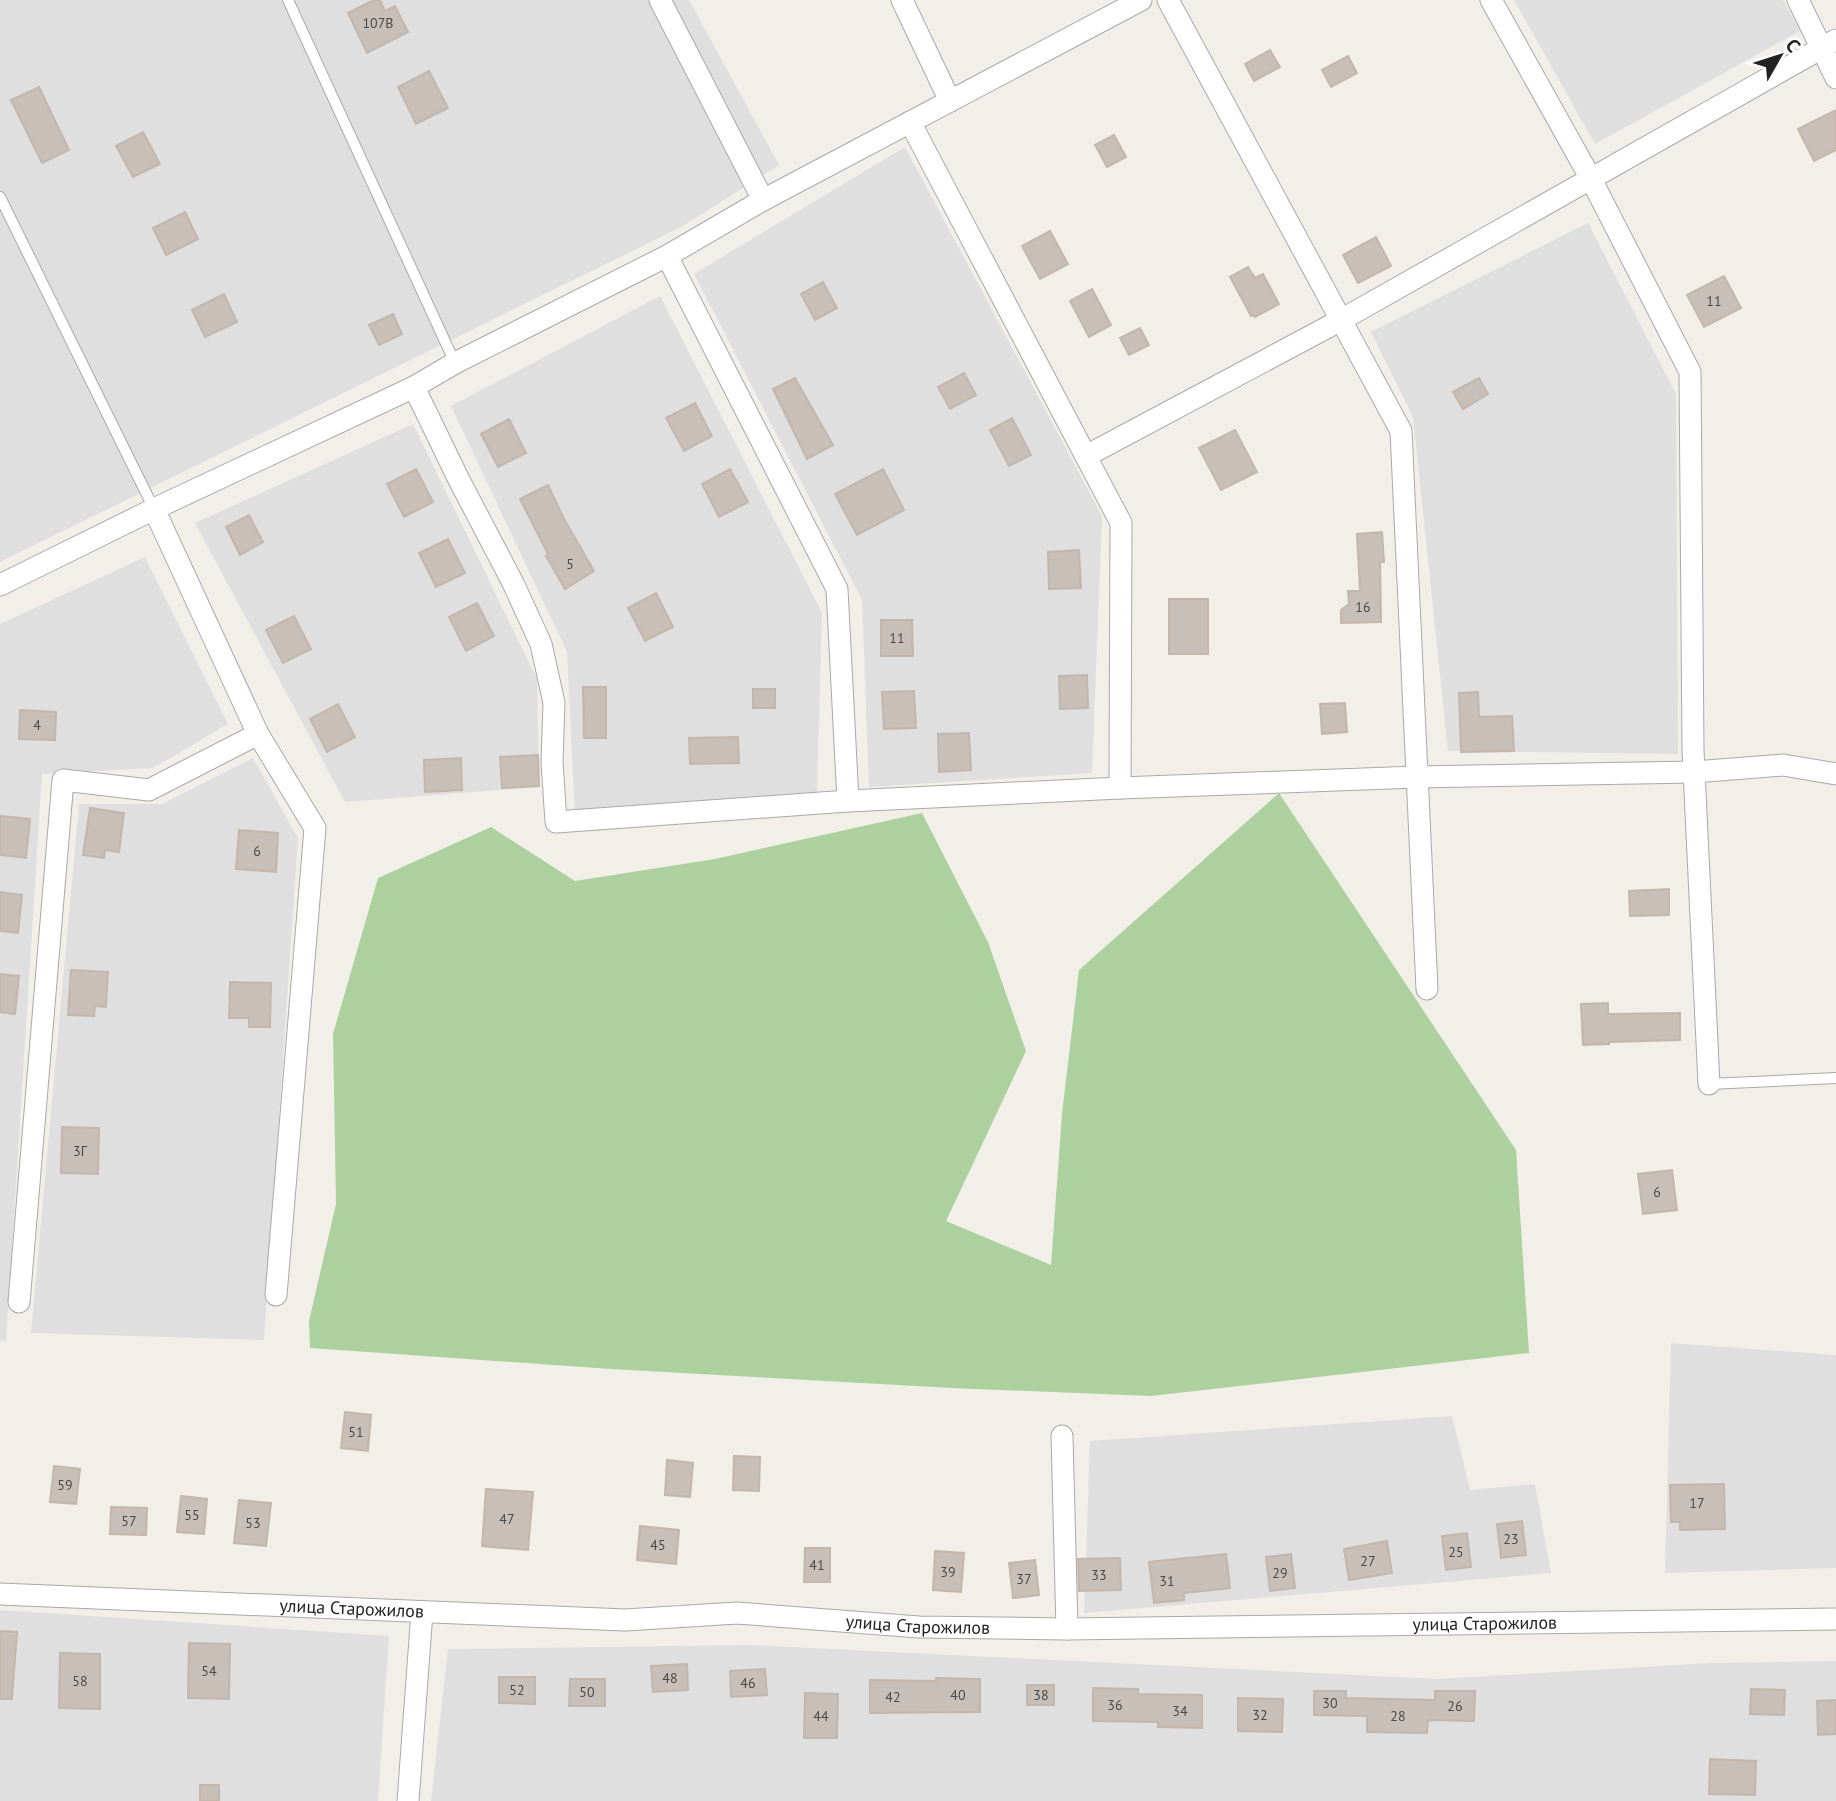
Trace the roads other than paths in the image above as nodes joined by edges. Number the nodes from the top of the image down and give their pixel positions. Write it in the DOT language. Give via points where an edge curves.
graph roads {
  1 [pos="288,0"];
  2 [pos="660,0"];
  3 [pos="902,0"];
  4 [pos="1141,0"];
  5 [pos="1168,0"];
  6 [pos="1491,0"];
  7 [pos="1798,0"];
  8 [pos="1828,45"];
  9 [pos="1836,78"];
  10 [pos="950,101"];
  11 [pos="911,122"];
  12 [pos="1591,179"];
  13 [pos="0,198"];
  14 [pos="763,200"];
  15 [pos="667,256"];
  16 [pos="1341,320"];
  17 [pos="455,363"];
  18 [pos="414,387"];
  19 [pos="1086,456"];
  20 [pos="154,509"];
  21 [pos="0,585"];
  22 [pos="258,734"];
  23 [pos="1694,772"];
  24 [pos="1836,774"];
  25 [pos="1417,777"];
  26 [pos="1121,788"];
  27 [pos="848,801"];
  28 [pos="1427,989"];
  29 [pos="1836,1079"];
  30 [pos="1709,1084"];
  31 [pos="276,1295"];
  32 [pos="19,1302"];
  33 [pos="1062,1436"];
  34 [pos="0,1594"];
  35 [pos="422,1612"];
  36 [pos="1836,1619"];
  37 [pos="1067,1629"];
  38 [pos="408,1801"];
  1 -- 17 [label="lane"];
  2 -- 14 [label="street"];
  3 -- 10 [label="street"];
  4 -- 10 [label="street"];
  5 -- 16 [label="street"];
  6 -- 12 [label="street"];
  7 -- 8 [label="street"];
  8 -- 9 [label="street"];
  8 -- 12 [label="street"];
  10 -- 11 [label="street"];
  11 -- 14 [label="street"];
  11 -- 19 [label="street"];
  12 -- 16 [label="street"];
  12 -- 23 [label="street" via="1690,372"];
  13 -- 20 [label="lane"];
  14 -- 15 [label="street"];
  15 -- 17 [label="street"];
  15 -- 27 [label="street" via="837,589"];
  16 -- 19 [label="street"];
  16 -- 25 [label="street" via="1401,431"];
  17 -- 18 [label="street"];
  18 -- 20 [label="street"];
  18 -- 27 [label="street" via="541,644 554,703 556,822"];
  19 -- 26 [label="street" via="1121,523"];
  20 -- 21 [label="street"];
  20 -- 22 [label="street"];
  22 -- 31 [label="street" via="314,828"];
  22 -- 32 [label="street" via="149,790 63,780"];
  23 -- 24 [label="street" via="1783,765"];
  23 -- 25 [label="street"];
  23 -- 30 [label="street"];
  25 -- 26 [label="street"];
  25 -- 28 [label="street"];
  26 -- 27 [label="street"];
  29 -- 30 [label="lane"];
  33 -- 37 [label="street"];
  34 -- 35 [label="street, улица Старожилов"];
  35 -- 37 [label="street, улица Старожилов" via="625,1620 737,1613 919,1627"];
  35 -- 38 [label="street"];
  36 -- 37 [label="street, улица Старожилов"];
}
